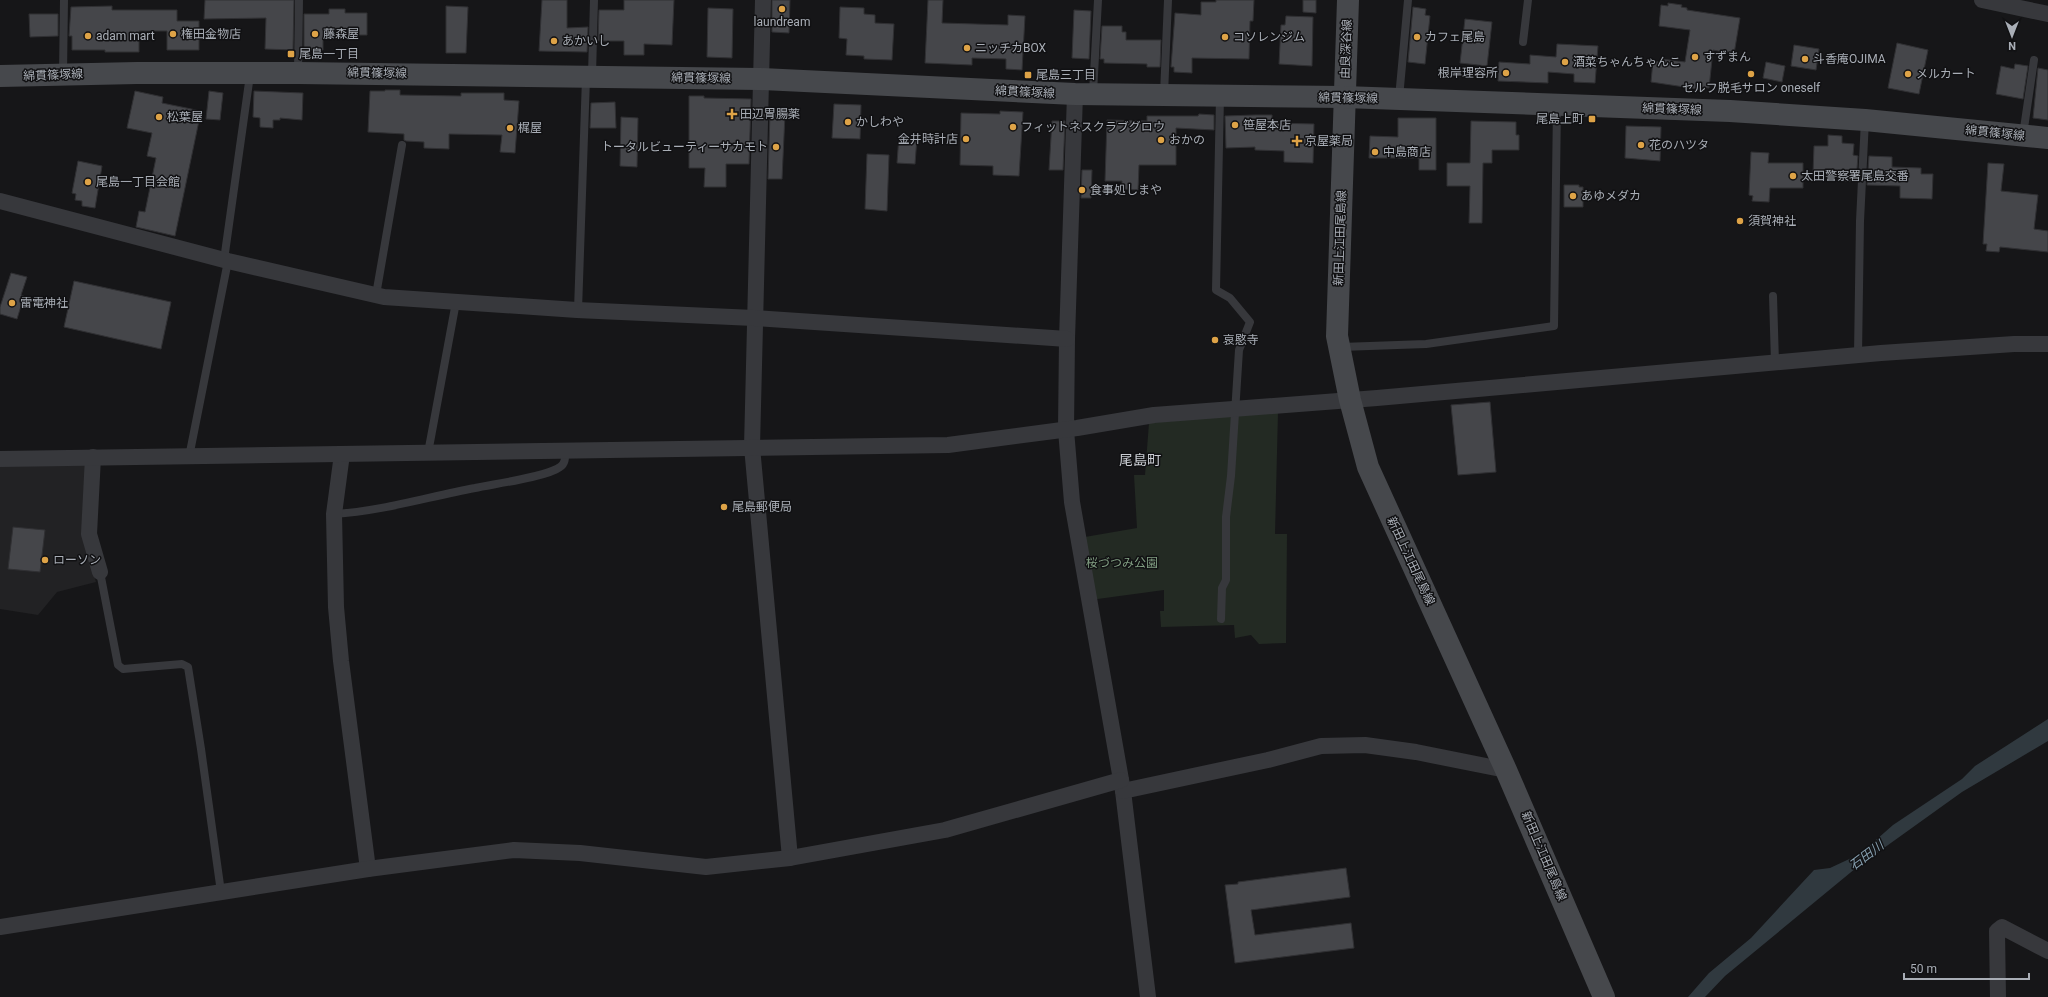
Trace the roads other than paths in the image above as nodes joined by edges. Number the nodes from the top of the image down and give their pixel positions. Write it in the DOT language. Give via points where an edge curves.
graph roads {
  1 [pos="64,0"];
  2 [pos="299,0"];
  3 [pos="594,0"];
  4 [pos="763,0"];
  5 [pos="1098,0"];
  6 [pos="1168,0"];
  7 [pos="1348,0"];
  8 [pos="1408,0"];
  9 [pos="1528,0"];
  10 [pos="1982,0"];
  11 [pos="2048,14"];
  12 [pos="1524,42"];
  13 [pos="2034,60"];
  14 [pos="250,73"];
  15 [pos="298,73"];
  16 [pos="63,74"];
  17 [pos="0,76"];
  18 [pos="589,76"];
  19 [pos="760,79"];
  20 [pos="1084,94"];
  21 [pos="1164,95"];
  22 [pos="1220,96"];
  23 [pos="1344,97"];
  24 [pos="1399,99"];
  25 [pos="1558,105"];
  26 [pos="1865,120"];
  27 [pos="2023,136"];
  28 [pos="2048,138"];
  29 [pos="402,145"];
  30 [pos="0,201"];
  31 [pos="226,261"];
  32 [pos="376,295"];
  33 [pos="1773,296"];
  34 [pos="456,302"];
  35 [pos="578,310"];
  36 [pos="754,318"];
  37 [pos="1067,339"];
  38 [pos="2048,344"];
  39 [pos="1339,347"];
  40 [pos="1858,355"];
  41 [pos="1775,363"];
  42 [pos="1350,400"];
  43 [pos="1235,409"];
  44 [pos="1066,430"];
  45 [pos="752,447"];
  46 [pos="565,450"];
  47 [pos="428,453"];
  48 [pos="342,454"];
  49 [pos="189,456"];
  50 [pos="93,457"];
  51 [pos="0,459"];
  52 [pos="334,514"];
  53 [pos="100,572"];
  54 [pos="1221,618"];
  55 [pos="1506,770"];
  56 [pos="1122,785"];
  57 [pos="790,858"];
  58 [pos="368,869"];
  59 [pos="221,892"];
  60 [pos="0,927"];
  61 [pos="2048,951"];
  62 [pos="1148,997"];
  63 [pos="1604,997"];
  64 [pos="1998,997"];
  1 -- 16 [label="lane"];
  2 -- 15 [label="lane"];
  3 -- 18 [label="lane"];
  4 -- 19 [label="street"];
  5 -- 20 [label="lane"];
  6 -- 21 [label="lane"];
  7 -- 23 [label="main road, 由良深谷線"];
  8 -- 24 [label="lane"];
  9 -- 12 [label="lane"];
  10 -- 11 [label="street"];
  13 -- 27 [label="lane"];
  14 -- 15 [label="main road, 綿貫篠塚線"];
  14 -- 16 [label="main road, 綿貫篠塚線"];
  14 -- 31 [label="lane"];
  15 -- 18 [label="main road, 綿貫篠塚線"];
  16 -- 17 [label="main road, 綿貫篠塚線"];
  18 -- 19 [label="main road, 綿貫篠塚線"];
  18 -- 35 [label="lane"];
  19 -- 20 [label="main road, 綿貫篠塚線"];
  19 -- 36 [label="street"];
  20 -- 21 [label="main road, 綿貫篠塚線"];
  20 -- 37 [label="street"];
  21 -- 22 [label="main road, 綿貫篠塚線"];
  22 -- 23 [label="main road, 綿貫篠塚線"];
  22 -- 43 [label="lane" via="1216,290 1230,298 1250,322 1239,350"];
  23 -- 24 [label="main road, 綿貫篠塚線"];
  23 -- 39 [label="main road, 新田上江田尾島線" via="1337,336"];
  24 -- 25 [label="main road, 綿貫篠塚線"];
  25 -- 26 [label="main road, 綿貫篠塚線"];
  25 -- 39 [label="lane" via="1554,326 1426,344"];
  26 -- 27 [label="main road, 綿貫篠塚線"];
  26 -- 40 [label="lane"];
  27 -- 28 [label="main road, 綿貫篠塚線"];
  29 -- 32 [label="lane"];
  30 -- 31 [label="street"];
  31 -- 32 [label="street"];
  31 -- 49 [label="lane"];
  32 -- 34 [label="street"];
  33 -- 41 [label="lane"];
  34 -- 35 [label="street"];
  34 -- 47 [label="lane"];
  35 -- 36 [label="street"];
  36 -- 37 [label="street"];
  36 -- 45 [label="street"];
  37 -- 44 [label="street"];
  38 -- 40 [label="street"];
  39 -- 42 [label="main road, 新田上江田尾島線"];
  40 -- 41 [label="street"];
  41 -- 42 [label="street"];
  42 -- 43 [label="street"];
  42 -- 55 [label="main road, 新田上江田尾島線" via="1368,467"];
  43 -- 44 [label="street" via="1154,415"];
  43 -- 54 [label="lane" via="1226,517 1226,580 1222,588"];
  44 -- 45 [label="street" via="948,445"];
  44 -- 56 [label="street" via="1072,502"];
  45 -- 46 [label="street"];
  45 -- 57 [label="street"];
  46 -- 47 [label="street"];
  46 -- 52 [label="lane" via="565,462 560,467 531,477 436,495 366,512"];
  47 -- 48 [label="street"];
  48 -- 49 [label="street"];
  48 -- 52 [label="street"];
  49 -- 50 [label="street"];
  50 -- 51 [label="street"];
  50 -- 53 [label="street" via="89,534"];
  52 -- 58 [label="street" via="336,607 341,661"];
  53 -- 59 [label="lane" via="118,665 123,669 182,664 188,667"];
  55 -- 56 [label="street" via="1416,752 1365,745 1320,746 1268,760"];
  55 -- 63 [label="main road, 新田上江田尾島線"];
  56 -- 57 [label="street" via="945,830"];
  56 -- 62 [label="street"];
  57 -- 58 [label="street" via="706,867 580,853 514,850"];
  58 -- 59 [label="street"];
  59 -- 60 [label="street"];
  61 -- 64 [label="street" via="2002,927 1997,931"];
}
